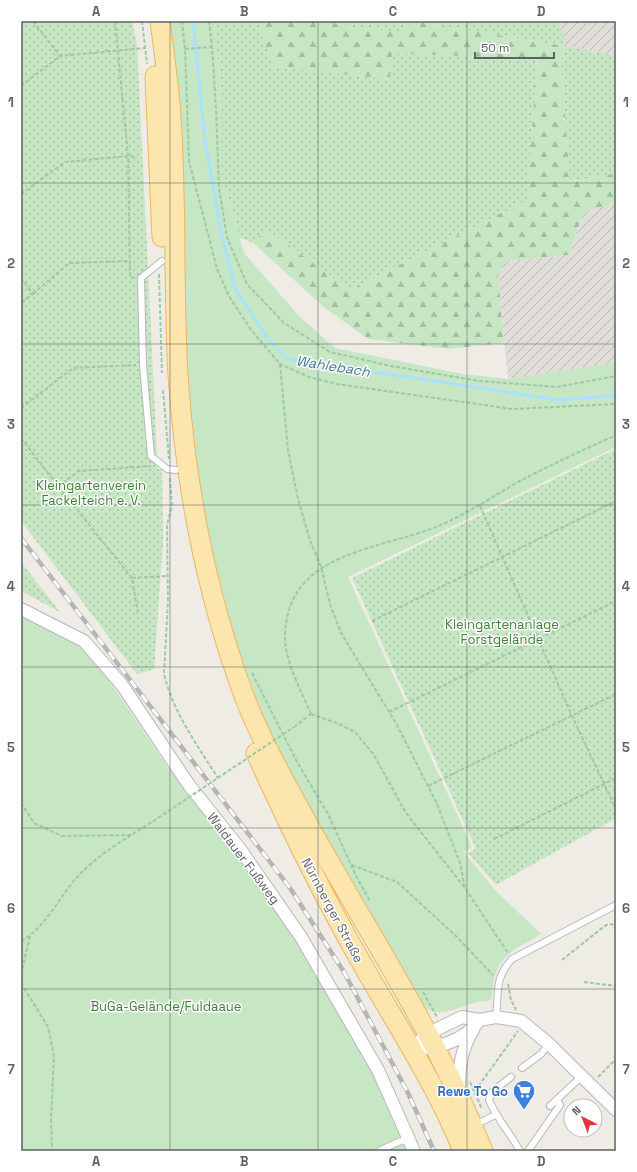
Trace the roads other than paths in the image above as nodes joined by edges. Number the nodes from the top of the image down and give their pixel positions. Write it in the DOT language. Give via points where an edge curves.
graph roads {
  1 [pos="149,21"];
  2 [pos="160,21"];
  3 [pos="160,262"];
  4 [pos="173,470"];
  5 [pos="21,608"];
  6 [pos="616,905"];
  7 [pos="496,1017"];
  8 [pos="476,1025"];
  9 [pos="434,1035"];
  10 [pos="549,1044"];
  11 [pos="412,1049"];
  12 [pos="522,1068"];
  13 [pos="512,1076"];
  14 [pos="586,1081"];
  15 [pos="459,1093"];
  16 [pos="557,1100"];
  17 [pos="550,1106"];
  18 [pos="616,1110"];
  19 [pos="495,1115"];
  20 [pos="473,1126"];
  21 [pos="409,1139"];
  22 [pos="379,1151"];
  23 [pos="414,1151"];
  24 [pos="463,1151"];
  25 [pos="483,1151"];
  26 [pos="520,1151"];
  27 [pos="528,1151"];
  1 -- 3 [label="main road, Nürnberger Straße" via="155,69"];
  2 -- 9 [label="main road" via="171,115 178,375 186,460 198,534 216,606 239,684 272,759"];
  3 -- 4 [label="main road, Nürnberger Straße"];
  3 -- 4 [label="lane" via="141,278 143,365 151,456"];
  4 -- 11 [label="main road, Nürnberger Straße" via="194,568 221,664 239,716 312,872"];
  5 -- 21 [label="street, Waldauer Fußweg" via="84,641 122,686 189,785 240,849 301,937 378,1070"];
  6 -- 7 [label="lane" via="512,959 498,980"];
  7 -- 8 [label="street"];
  7 -- 10 [label="street" via="521,1021"];
  8 -- 9 [label="street"];
  8 -- 9 [label="street" via="462,1017"];
  8 -- 15 [label="street" via="466,1041 460,1060"];
  9 -- 11 [label="street"];
  9 -- 15 [label="main road"];
  10 -- 12 [label="lane" via="541,1054"];
  10 -- 14 [label="street"];
  11 -- 24 [label="main road, Nürnberger Straße"];
  13 -- 19 [label="lane" via="492,1092 489,1100"];
  14 -- 16 [label="lane"];
  14 -- 18 [label="street"];
  15 -- 20 [label="main road"];
  16 -- 17 [label="lane"];
  16 -- 27 [label="lane" via="560,1105"];
  19 -- 20 [label="lane"];
  19 -- 26 [label="lane" via="515,1136"];
  20 -- 25 [label="main road"];
  21 -- 22 [label="lane"];
  21 -- 23 [label="street, Waldauer Fußweg"];
}
